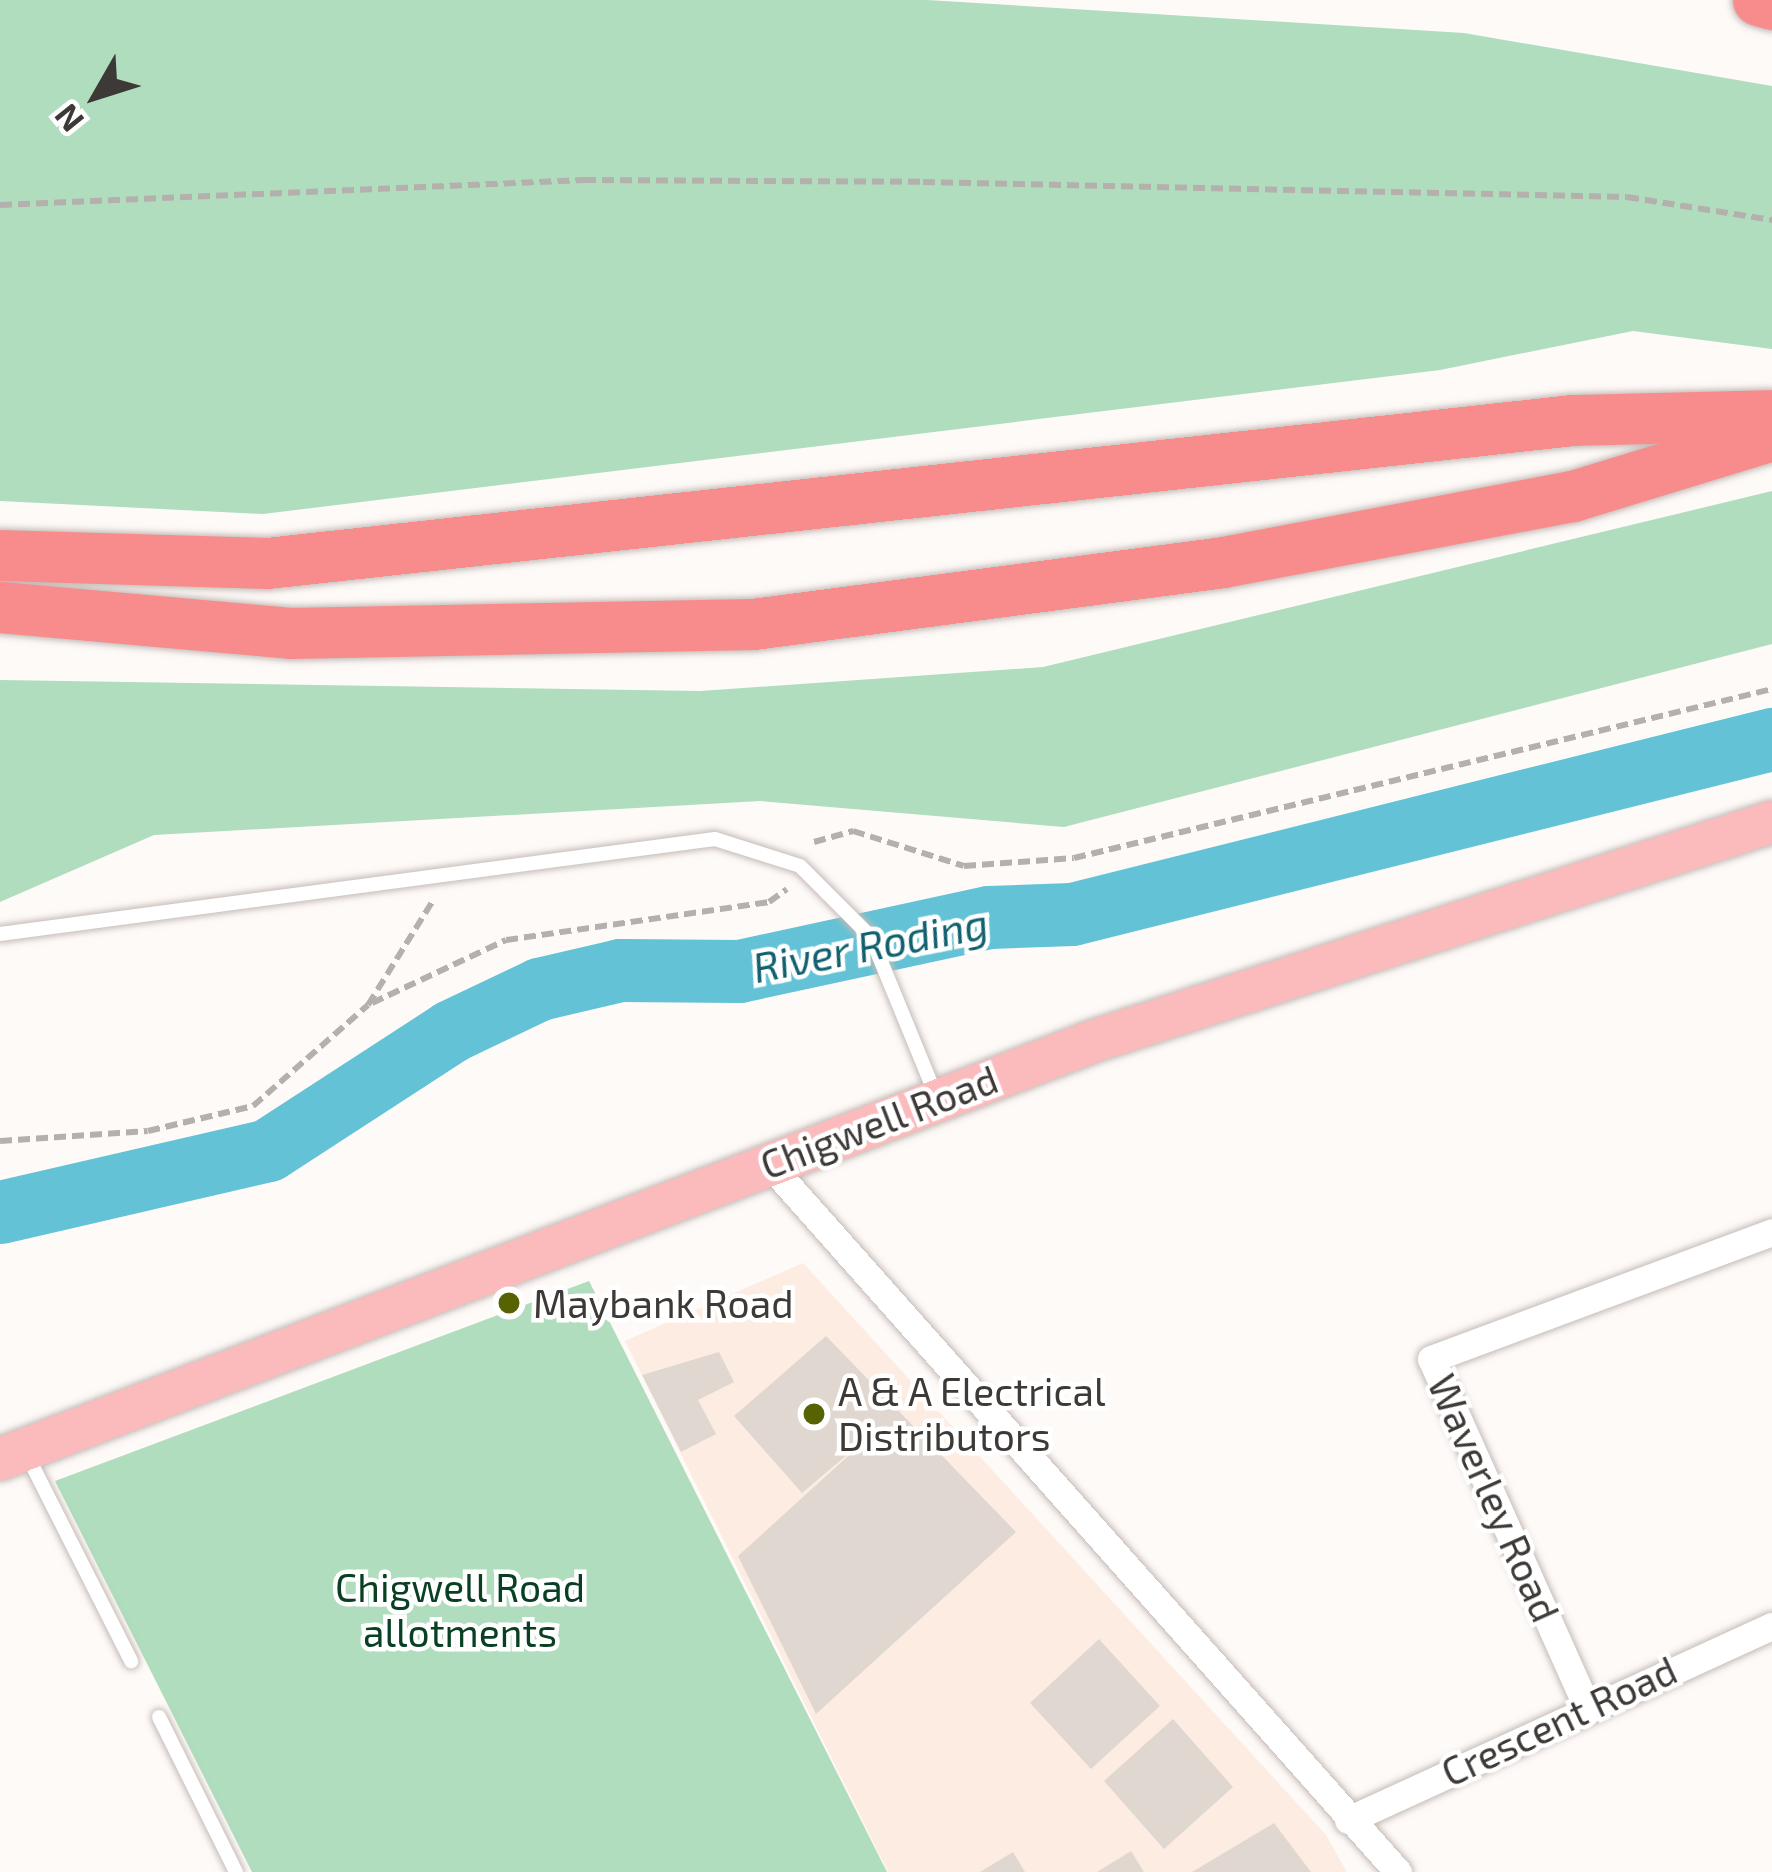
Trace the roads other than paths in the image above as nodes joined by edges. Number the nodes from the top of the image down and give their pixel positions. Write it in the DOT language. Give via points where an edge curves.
graph roads {
  1 [pos="1758,0"];
  2 [pos="1772,4"];
  3 [pos="1772,416"];
  4 [pos="1772,435"];
  5 [pos="0,555"];
  6 [pos="0,607"];
  7 [pos="1772,823"];
  8 [pos="0,934"];
  9 [pos="937,1098"];
  10 [pos="769,1164"];
  11 [pos="1772,1232"];
  12 [pos="12,1454"];
  13 [pos="1772,1626"];
  14 [pos="131,1661"];
  15 [pos="1586,1705"];
  16 [pos="158,1717"];
  17 [pos="1348,1820"];
  18 [pos="1396,1871"];
  19 [pos="236,1872"];
  1 -- 2 [label="highway"];
  3 -- 5 [label="highway" via="1572,420 267,563"];
  4 -- 6 [label="highway" via="1573,496 1223,562 753,624 290,633"];
  7 -- 9 [label="main road, Chigwell Road" via="1454,917"];
  8 -- 9 [label="lane" via="43,937 452,869 715,839 772,850 843,905 906,1012"];
  9 -- 10 [label="main road, Chigwell Road"];
  10 -- 12 [label="main road, Chigwell Road"];
  10 -- 17 [label="street"];
  11 -- 15 [label="street, Waverley Road" via="1431,1360"];
  12 -- 14 [label="lane"];
  13 -- 15 [label="street, Crescent Road"];
  15 -- 17 [label="street, Crescent Road"];
  16 -- 19 [label="lane"];
  17 -- 18 [label="street"];
}
